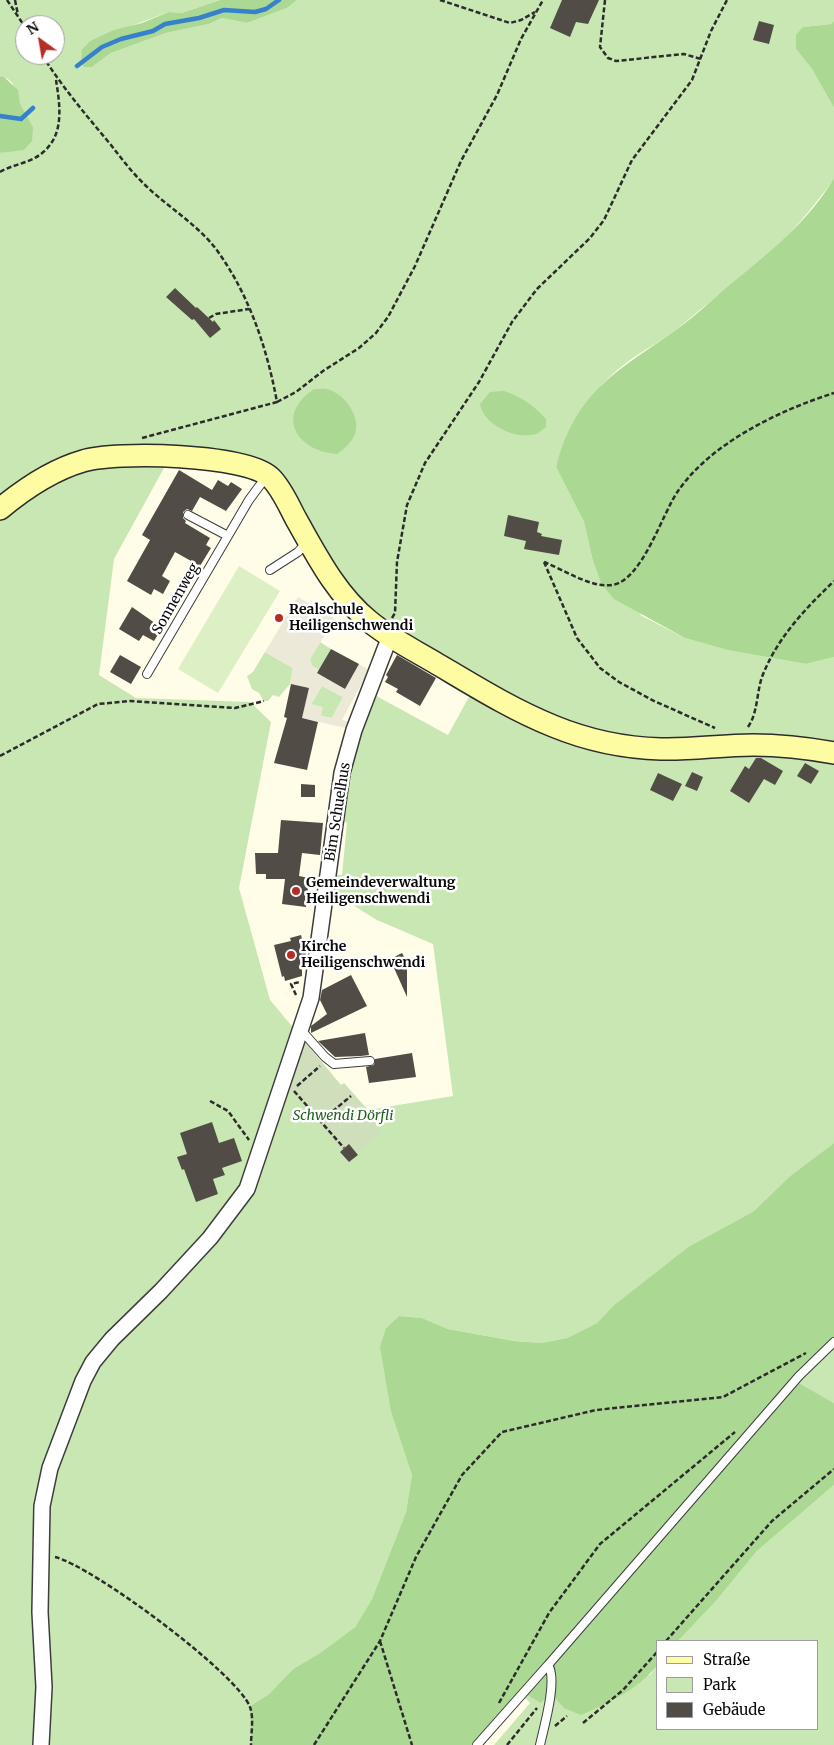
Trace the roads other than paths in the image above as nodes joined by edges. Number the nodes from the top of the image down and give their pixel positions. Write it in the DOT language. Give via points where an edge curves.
graph roads {
  1 [pos="267,475"];
  2 [pos="0,509"];
  3 [pos="188,515"];
  4 [pos="228,536"];
  5 [pos="309,541"];
  6 [pos="270,570"];
  7 [pos="387,634"];
  8 [pos="147,674"];
  9 [pos="834,753"];
  10 [pos="301,1030"];
  11 [pos="370,1061"];
  12 [pos="834,1342"];
  13 [pos="548,1665"];
  14 [pos="41,1745"];
  15 [pos="478,1745"];
  16 [pos="540,1745"];
  1 -- 2 [label="street" via="257,469 221,461 101,457 66,467"];
  1 -- 4 [label="lane, Sonnenweg"];
  1 -- 5 [label="street"];
  3 -- 4 [label="lane"];
  4 -- 8 [label="lane, Sonnenweg"];
  5 -- 6 [label="lane"];
  5 -- 7 [label="street" via="346,598 368,621"];
  7 -- 9 [label="street" via="525,713 590,739 661,749 751,745 788,746"];
  7 -- 10 [label="street, Bim Schuelhus" via="342,773 315,979"];
  10 -- 11 [label="lane" via="334,1064"];
  10 -- 14 [label="street, Bim Schuelhus" via="289,1085 258,1155 247,1189 161,1291 112,1339 90,1368 50,1468 44,1491 41,1554 44,1694"];
  12 -- 13 [label="lane" via="799,1376"];
  13 -- 15 [label="lane"];
  13 -- 16 [label="lane" via="552,1670 550,1691"];
}
